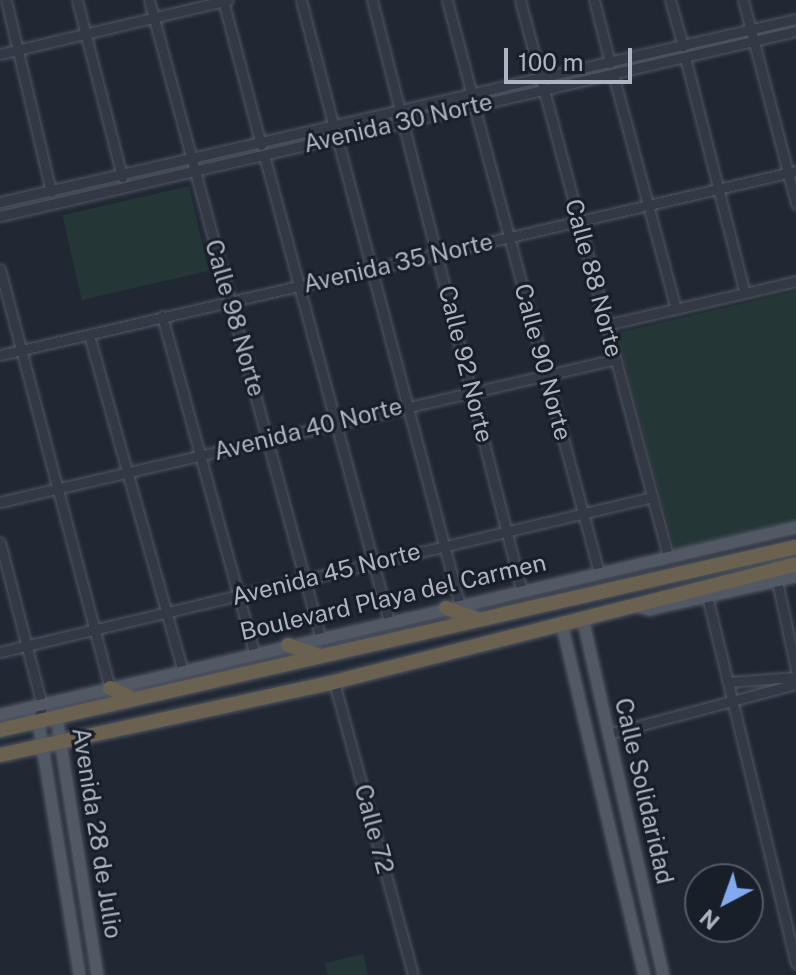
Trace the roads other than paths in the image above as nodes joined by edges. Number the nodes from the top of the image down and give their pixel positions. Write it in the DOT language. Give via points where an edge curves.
graph roads {
  1 [pos="6,0"];
  2 [pos="77,0"];
  3 [pos="149,0"];
  4 [pos="225,0"];
  5 [pos="301,0"];
  6 [pos="372,0"];
  7 [pos="447,0"];
  8 [pos="520,0"];
  9 [pos="594,0"];
  10 [pos="670,0"];
  11 [pos="743,0"];
  12 [pos="154,18"];
  13 [pos="796,19"];
  14 [pos="751,29"];
  15 [pos="796,31"];
  16 [pos="86,33"];
  17 [pos="754,41"];
  18 [pos="20,50"];
  19 [pos="684,52"];
  20 [pos="0,54"];
  21 [pos="612,68"];
  22 [pos="543,84"];
  23 [pos="473,100"];
  24 [pos="401,117"];
  25 [pos="336,132"];
  26 [pos="262,150"];
  27 [pos="194,166"];
  28 [pos="792,172"];
  29 [pos="122,177"];
  30 [pos="719,185"];
  31 [pos="51,192"];
  32 [pos="650,201"];
  33 [pos="0,202"];
  34 [pos="796,204"];
  35 [pos="0,216"];
  36 [pos="579,221"];
  37 [pos="510,238"];
  38 [pos="439,251"];
  39 [pos="0,269"];
  40 [pos="370,269"];
  41 [pos="796,281"];
  42 [pos="302,285"];
  43 [pos="744,291"];
  44 [pos="229,303"];
  45 [pos="675,305"];
  46 [pos="162,316"];
  47 [pos="610,324"];
  48 [pos="89,335"];
  49 [pos="22,350"];
  50 [pos="0,355"];
  51 [pos="616,359"];
  52 [pos="547,373"];
  53 [pos="473,391"];
  54 [pos="410,405"];
  55 [pos="339,424"];
  56 [pos="270,440"];
  57 [pos="200,455"];
  58 [pos="129,473"];
  59 [pos="59,489"];
  60 [pos="652,497"];
  61 [pos="0,502"];
  62 [pos="583,513"];
  63 [pos="796,527"];
  64 [pos="508,531"];
  65 [pos="796,539"];
  66 [pos="0,542"];
  67 [pos="445,545"];
  68 [pos="796,547"];
  69 [pos="668,556"];
  70 [pos="375,563"];
  71 [pos="796,564"];
  72 [pos="599,572"];
  73 [pos="796,576"];
  74 [pos="305,580"];
  75 [pos="777,581"];
  76 [pos="632,584"];
  77 [pos="521,589"];
  78 [pos="237,595"];
  79 [pos="707,596"];
  80 [pos="633,605"];
  81 [pos="453,606"];
  82 [pos="167,613"];
  83 [pos="582,617"];
  84 [pos="389,620"];
  85 [pos="477,620"];
  86 [pos="561,622"];
  87 [pos="98,629"];
  88 [pos="320,636"];
  89 [pos="288,645"];
  90 [pos="27,646"];
  91 [pos="0,652"];
  92 [pos="254,652"];
  93 [pos="317,656"];
  94 [pos="182,669"];
  95 [pos="796,670"];
  96 [pos="796,677"];
  97 [pos="334,682"];
  98 [pos="728,682"];
  99 [pos="796,684"];
  100 [pos="110,688"];
  101 [pos="135,699"];
  102 [pos="734,703"];
  103 [pos="42,705"];
  104 [pos="603,709"];
  105 [pos="582,713"];
  106 [pos="0,714"];
  107 [pos="56,716"];
  108 [pos="38,721"];
  109 [pos="0,730"];
  110 [pos="608,734"];
  111 [pos="588,737"];
  112 [pos="61,742"];
  113 [pos="43,746"];
  114 [pos="0,755"];
  115 [pos="796,963"];
  116 [pos="79,975"];
  117 [pos="97,975"];
  118 [pos="413,975"];
  119 [pos="644,975"];
  120 [pos="663,975"];
  1 -- 18 [label="street"];
  2 -- 16 [label="street"];
  3 -- 12 [label="street, Calle 98 Norte"];
  4 -- 12 [label="street"];
  4 -- 26 [label="street"];
  5 -- 25 [label="street"];
  6 -- 24 [label="street, Calle 92 Norte"];
  7 -- 23 [label="street, Calle 90 Norte"];
  8 -- 22 [label="street, Calle 88 Norte"];
  9 -- 21 [label="street"];
  10 -- 19 [label="street"];
  11 -- 14 [label="street"];
  12 -- 16 [label="street"];
  12 -- 27 [label="street, Calle 98 Norte"];
  13 -- 14 [label="street, Avenida 30 Norte"];
  14 -- 17 [label="street"];
  14 -- 19 [label="street, Avenida 30 Norte"];
  15 -- 17 [label="street, Avenida 30 Norte"];
  16 -- 18 [label="street"];
  16 -- 29 [label="street"];
  17 -- 19 [label="street, Avenida 30 Norte"];
  17 -- 28 [label="street"];
  18 -- 20 [label="street"];
  18 -- 31 [label="street"];
  19 -- 21 [label="street, Avenida 30 Norte"];
  19 -- 30 [label="street"];
  21 -- 22 [label="street, Avenida 30 Norte"];
  21 -- 32 [label="street"];
  22 -- 23 [label="street, Avenida 30 Norte"];
  22 -- 36 [label="street, Calle 88 Norte"];
  23 -- 24 [label="street, Avenida 30 Norte"];
  23 -- 37 [label="street, Calle 90 Norte"];
  24 -- 25 [label="street, Avenida 30 Norte"];
  24 -- 38 [label="street, Calle 92 Norte"];
  25 -- 26 [label="street, Avenida 30 Norte"];
  25 -- 40 [label="street"];
  26 -- 27 [label="street, Avenida 30 Norte"];
  26 -- 42 [label="street"];
  27 -- 29 [label="street, Avenida 30 Norte"];
  27 -- 35 [label="street, Avenida 30 Norte"];
  27 -- 44 [label="street, Calle 98 Norte"];
  28 -- 30 [label="street, Avenida 35 Norte"];
  28 -- 34 [label="street"];
  29 -- 31 [label="street, Avenida 30 Norte"];
  30 -- 32 [label="street, Avenida 35 Norte"];
  30 -- 43 [label="street"];
  31 -- 33 [label="street, Avenida 30 Norte"];
  32 -- 36 [label="street, Avenida 35 Norte"];
  32 -- 45 [label="street"];
  36 -- 37 [label="street, Avenida 35 Norte"];
  36 -- 47 [label="street, Calle 88 Norte"];
  37 -- 38 [label="street, Avenida 35 Norte"];
  37 -- 52 [label="street, Calle 90 Norte"];
  38 -- 40 [label="street, Avenida 35 Norte"];
  38 -- 53 [label="street, Calle 92 Norte"];
  39 -- 49 [label="street"];
  40 -- 42 [label="street, Avenida 35 Norte"];
  40 -- 54 [label="street"];
  41 -- 43 [label="street"];
  42 -- 44 [label="street, Avenida 35 Norte"];
  42 -- 55 [label="street"];
  43 -- 45 [label="street"];
  44 -- 46 [label="street, Avenida 35 Norte"];
  44 -- 56 [label="street, Calle 98 Norte"];
  45 -- 47 [label="street"];
  46 -- 48 [label="street, Avenida 35 Norte"];
  46 -- 57 [label="street"];
  47 -- 51 [label="street, Calle 88 Norte"];
  48 -- 49 [label="street, Avenida 35 Norte"];
  48 -- 58 [label="street"];
  49 -- 50 [label="street, Avenida 35 Norte"];
  49 -- 59 [label="street"];
  51 -- 52 [label="street, Avenida 40 Norte"];
  51 -- 60 [label="street, Calle 88 Norte"];
  52 -- 53 [label="street, Avenida 40 Norte"];
  52 -- 62 [label="street, Calle 90 Norte"];
  53 -- 54 [label="street, Avenida 40 Norte"];
  53 -- 64 [label="street, Calle 92 Norte"];
  54 -- 55 [label="street, Avenida 40 Norte"];
  54 -- 67 [label="street"];
  55 -- 56 [label="street, Avenida 40 Norte"];
  55 -- 70 [label="street"];
  56 -- 57 [label="street, Avenida 40 Norte"];
  56 -- 74 [label="street, Calle 98 Norte"];
  57 -- 58 [label="street, Avenida 40 Norte"];
  57 -- 78 [label="street"];
  58 -- 59 [label="street, Avenida 40 Norte"];
  58 -- 82 [label="street"];
  59 -- 61 [label="street, Avenida 40 Norte"];
  59 -- 87 [label="street"];
  60 -- 62 [label="street, Avenida 45 Norte"];
  60 -- 69 [label="street, Calle 88 Norte"];
  62 -- 64 [label="street, Avenida 45 Norte"];
  62 -- 72 [label="street, Calle 90 Norte"];
  63 -- 69 [label="main road, Boulevard Playa del Carmen"];
  64 -- 67 [label="street, Avenida 45 Norte"];
  64 -- 77 [label="street, Calle 92 Norte"];
  65 -- 76 [label="highway" via="644,575"];
  66 -- 90 [label="street"];
  67 -- 70 [label="street, Avenida 45 Norte"];
  67 -- 81 [label="street"];
  68 -- 76 [label="highway"];
  69 -- 72 [label="main road, Boulevard Playa del Carmen"];
  70 -- 74 [label="street, Avenida 45 Norte"];
  70 -- 84 [label="street"];
  71 -- 80 [label="highway"];
  72 -- 77 [label="main road, Boulevard Playa del Carmen"];
  73 -- 75 [label="main road"];
  74 -- 78 [label="street, Avenida 45 Norte"];
  74 -- 88 [label="street, Calle 98 Norte"];
  75 -- 79 [label="main road"];
  75 -- 95 [label="street"];
  76 -- 85 [label="highway"];
  77 -- 81 [label="main road, Boulevard Playa del Carmen"];
  78 -- 82 [label="street, Avenida 45 Norte"];
  78 -- 92 [label="street"];
  79 -- 80 [label="main road" via="649,609"];
  79 -- 98 [label="street"];
  80 -- 83 [label="highway"];
  81 -- 84 [label="main road, Boulevard Playa del Carmen"];
  81 -- 85 [label="highway"];
  82 -- 87 [label="street, Avenida 45 Norte"];
  82 -- 94 [label="street"];
  83 -- 86 [label="highway"];
  83 -- 104 [label="main road, Calle Solidaridad"];
  84 -- 88 [label="main road, Boulevard Playa del Carmen"];
  85 -- 93 [label="highway"];
  86 -- 97 [label="highway"];
  86 -- 105 [label="main road, Calle Solidaridad"];
  87 -- 90 [label="street, Avenida 45 Norte"];
  87 -- 100 [label="street"];
  88 -- 89 [label="main road, Boulevard Playa del Carmen"];
  89 -- 92 [label="main road, Boulevard Playa del Carmen"];
  89 -- 93 [label="highway"];
  90 -- 91 [label="street, Avenida 45 Norte"];
  90 -- 103 [label="street"];
  92 -- 94 [label="main road, Boulevard Playa del Carmen"];
  93 -- 101 [label="highway"];
  94 -- 100 [label="main road, Boulevard Playa del Carmen"];
  96 -- 98 [label="street"];
  97 -- 112 [label="highway"];
  97 -- 118 [label="street, Calle 72"];
  98 -- 102 [label="street"];
  99 -- 102 [label="street"];
  100 -- 101 [label="highway"];
  100 -- 103 [label="main road, Boulevard Playa del Carmen"];
  101 -- 107 [label="highway"];
  102 -- 110 [label="street"];
  102 -- 115 [label="street"];
  103 -- 106 [label="main road, Boulevard Playa del Carmen"];
  103 -- 107 [label="street, Avenida 28 de Julio"];
  103 -- 108 [label="street"];
  104 -- 105 [label="main road"];
  104 -- 110 [label="main road, Calle Solidaridad"];
  105 -- 111 [label="main road, Calle Solidaridad"];
  107 -- 108 [label="highway"];
  107 -- 112 [label="main road, Avenida 28 de Julio"];
  108 -- 109 [label="highway"];
  108 -- 113 [label="main road, Avenida 28 de Julio"];
  110 -- 111 [label="main road"];
  110 -- 120 [label="main road, Calle Solidaridad"];
  111 -- 119 [label="main road, Calle Solidaridad"];
  112 -- 113 [label="highway"];
  112 -- 117 [label="main road, Avenida 28 de Julio"];
  113 -- 114 [label="highway"];
  113 -- 116 [label="main road, Avenida 28 de Julio"];
}
